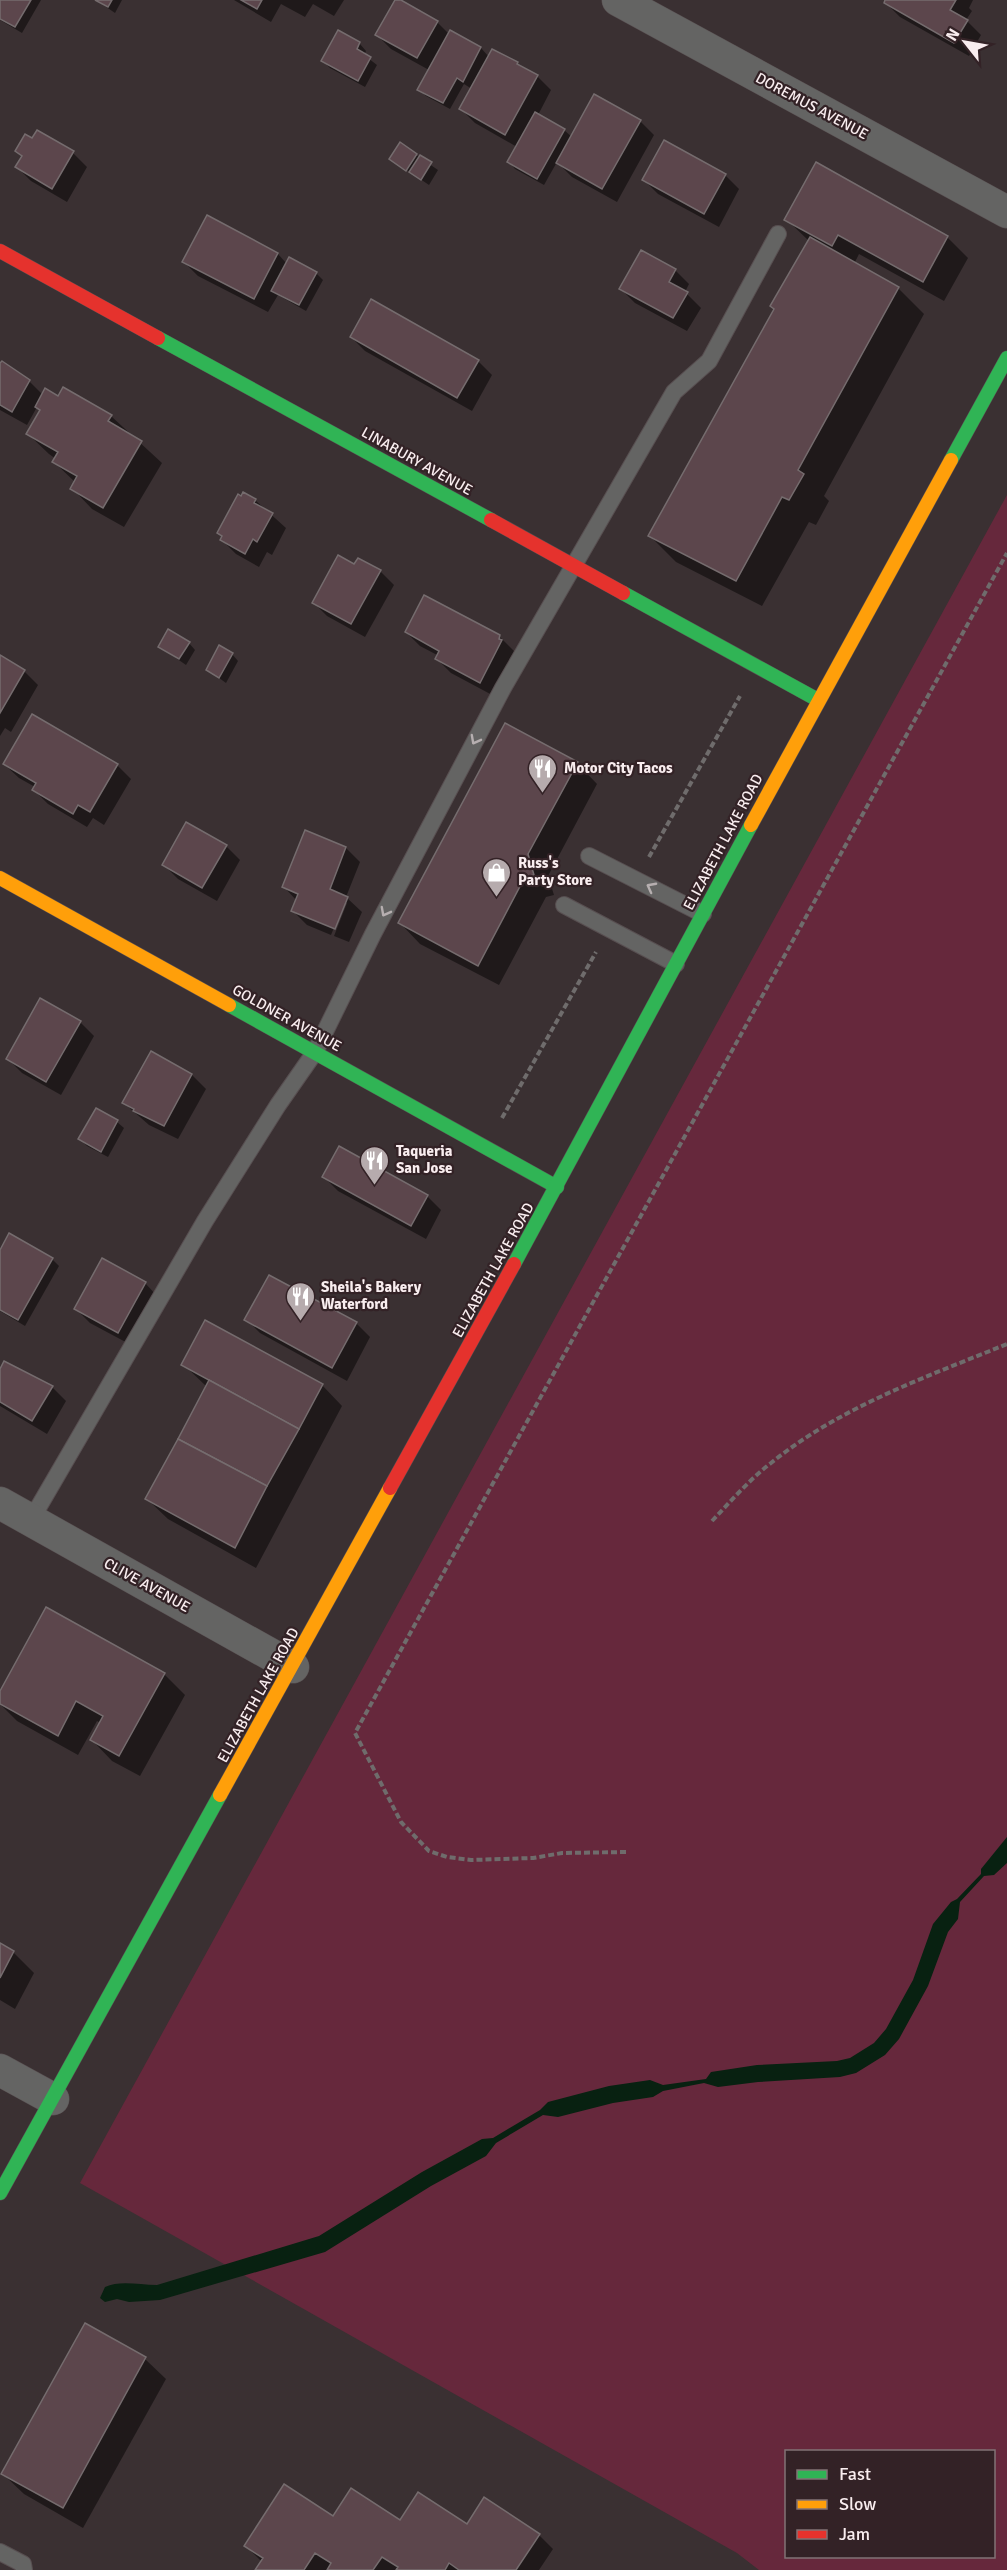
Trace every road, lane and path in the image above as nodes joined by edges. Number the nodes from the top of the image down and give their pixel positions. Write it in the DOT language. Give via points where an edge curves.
graph roads {
  1 [pos="618,0"];
  2 [pos="1007,212"];
  3 [pos="778,234"];
  4 [pos="0,251"];
  5 [pos="1007,358"];
  6 [pos="1007,553"];
  7 [pos="575,567"];
  8 [pos="818,700"];
  9 [pos="590,856"];
  10 [pos="0,878"];
  11 [pos="564,905"];
  12 [pos="703,914"];
  13 [pos="676,964"];
  14 [pos="315,1052"];
  15 [pos="557,1187"];
  16 [pos="1007,1344"];
  17 [pos="0,1503"];
  18 [pos="31,1520"];
  19 [pos="712,1521"];
  20 [pos="293,1667"];
  21 [pos="626,1852"];
  22 [pos="0,2070"];
  23 [pos="53,2099"];
  24 [pos="0,2193"];
  25 [pos="0,2552"];
  26 [pos="24,2570"];
  1 -- 2 [label="street, DOREMUS AVENUE"];
  3 -- 7 [label="lane" via="709,361 674,392"];
  4 -- 7 [label="main road, LINABURY AVENUE"];
  5 -- 8 [label="main road, ELIZABETH LAKE ROAD"];
  6 -- 21 [label="path" via="354,1733 400,1822 429,1851 471,1860"];
  7 -- 8 [label="main road, LINABURY AVENUE"];
  7 -- 14 [label="lane, one-way" via="503,688"];
  8 -- 12 [label="main road, ELIZABETH LAKE ROAD"];
  12 -- 9 [label="lane, one-way"];
  10 -- 14 [label="main road, GOLDNER AVENUE"];
  11 -- 13 [label="lane"];
  12 -- 13 [label="main road, ELIZABETH LAKE ROAD"];
  13 -- 15 [label="main road, ELIZABETH LAKE ROAD"];
  14 -- 15 [label="main road, GOLDNER AVENUE"];
  14 -- 18 [label="lane" via="206,1221"];
  15 -- 20 [label="main road, ELIZABETH LAKE ROAD"];
  16 -- 19 [label="path" via="889,1391 807,1436 771,1463"];
  17 -- 18 [label="street, CLIVE AVENUE"];
  18 -- 20 [label="street, CLIVE AVENUE"];
  20 -- 23 [label="main road, ELIZABETH LAKE ROAD"];
  22 -- 23 [label="street"];
  23 -- 24 [label="main road, ELIZABETH LAKE ROAD"];
  25 -- 26 [label="lane" via="23,2564"];
}
